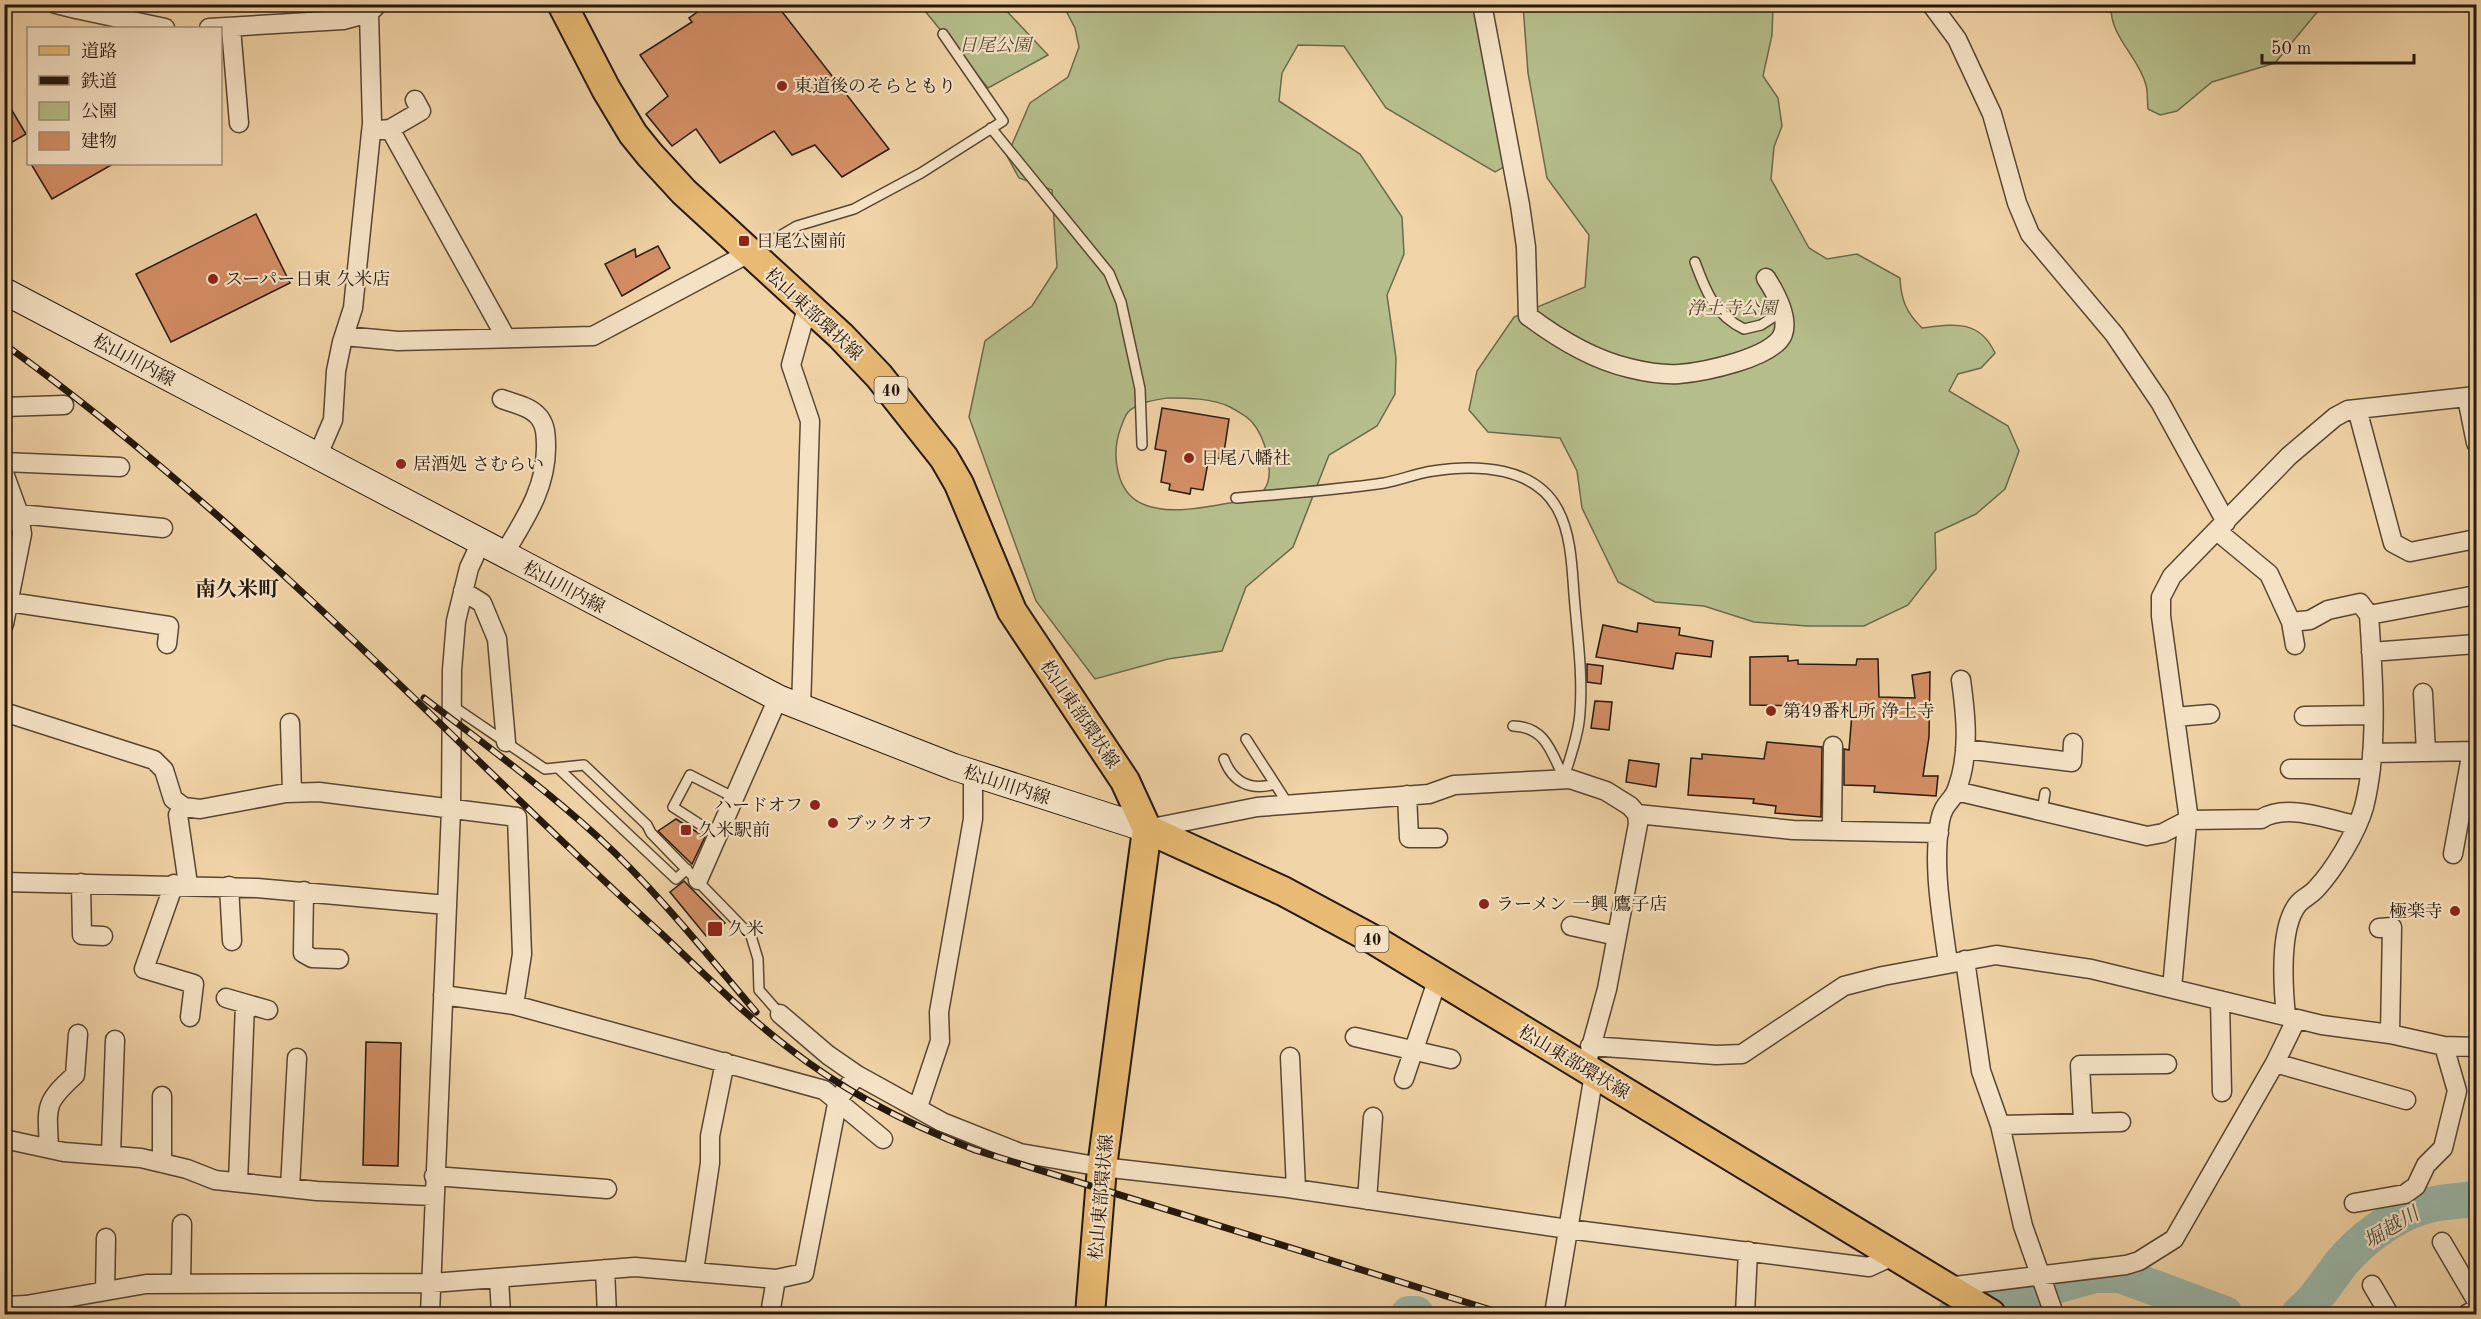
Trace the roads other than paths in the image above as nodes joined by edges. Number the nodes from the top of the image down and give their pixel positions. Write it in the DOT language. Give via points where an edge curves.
graph roads {
  1 [pos="56,4"];
  2 [pos="562,4"];
  3 [pos="1482,4"];
  4 [pos="1931,4"];
  5 [pos="76,7"];
  6 [pos="373,9"];
  7 [pos="132,26"];
  8 [pos="148,27"];
  9 [pos="222,28"];
  10 [pos="231,28"];
  11 [pos="943,34"];
  12 [pos="415,100"];
  13 [pos="239,123"];
  14 [pos="991,128"];
  15 [pos="390,129"];
  16 [pos="371,132"];
  17 [pos="749,253"];
  18 [pos="1695,262"];
  19 [pos="1766,278"];
  20 [pos="4,291"];
  21 [pos="807,308"];
  22 [pos="1781,312"];
  23 [pos="344,336"];
  24 [pos="506,338"];
  25 [pos="2472,397"];
  26 [pos="502,399"];
  27 [pos="64,405"];
  28 [pos="4,407"];
  29 [pos="2357,409"];
  30 [pos="2476,443"];
  31 [pos="1142,445"];
  32 [pos="316,457"];
  33 [pos="4,462"];
  34 [pos="120,467"];
  35 [pos="4,473"];
  36 [pos="1236,498"];
  37 [pos="19,514"];
  38 [pos="2222,526"];
  39 [pos="163,528"];
  40 [pos="2476,539"];
  41 [pos="481,542"];
  42 [pos="504,554"];
  43 [pos="12,557"];
  44 [pos="463,591"];
  45 [pos="2476,595"];
  46 [pos="9,602"];
  47 [pos="2369,615"];
  48 [pos="2291,622"];
  49 [pos="4,624"];
  50 [pos="167,644"];
  51 [pos="2476,644"];
  52 [pos="2295,645"];
  53 [pos="2371,652"];
  54 [pos="1961,680"];
  55 [pos="2423,693"];
  56 [pos="789,704"];
  57 [pos="451,705"];
  58 [pos="4,712"];
  59 [pos="2210,714"];
  60 [pos="2372,715"];
  61 [pos="2304,716"];
  62 [pos="2175,717"];
  63 [pos="290,723"];
  64 [pos="1513,726"];
  65 [pos="1246,739"];
  66 [pos="506,742"];
  67 [pos="2073,743"];
  68 [pos="1833,746"];
  69 [pos="1965,749"];
  70 [pos="2474,751"];
  71 [pos="2426,752"];
  72 [pos="1224,759"];
  73 [pos="2372,761"];
  74 [pos="558,768"];
  75 [pos="2290,769"];
  76 [pos="973,774"];
  77 [pos="1564,778"];
  78 [pos="1275,784"];
  79 [pos="1956,791"];
  80 [pos="292,793"];
  81 [pos="2045,793"];
  82 [pos="1407,795"];
  83 [pos="735,798"];
  84 [pos="1288,804"];
  85 [pos="184,807"];
  86 [pos="451,810"];
  87 [pos="2042,811"];
  88 [pos="1637,814"];
  89 [pos="2188,820"];
  90 [pos="2355,825"];
  91 [pos="1147,829"];
  92 [pos="1828,831"];
  93 [pos="1939,833"];
  94 [pos="718,836"];
  95 [pos="1438,838"];
  96 [pos="2453,854"];
  97 [pos="692,874"];
  98 [pos="4,882"];
  99 [pos="81,883"];
  100 [pos="181,884"];
  101 [pos="229,886"];
  102 [pos="304,891"];
  103 [pos="447,905"];
  104 [pos="1571,926"];
  105 [pos="2379,928"];
  106 [pos="103,936"];
  107 [pos="1617,936"];
  108 [pos="232,941"];
  109 [pos="339,958"];
  110 [pos="1957,961"];
  111 [pos="1438,978"];
  112 [pos="2172,988"];
  113 [pos="443,995"];
  114 [pos="226,998"];
  115 [pos="2220,1000"];
  116 [pos="245,1004"];
  117 [pos="514,1005"];
  118 [pos="268,1010"];
  119 [pos="780,1014"];
  120 [pos="190,1017"];
  121 [pos="2291,1018"];
  122 [pos="78,1034"];
  123 [pos="2390,1034"];
  124 [pos="1355,1037"];
  125 [pos="116,1040"];
  126 [pos="2444,1046"];
  127 [pos="2476,1047"];
  128 [pos="1414,1051"];
  129 [pos="1290,1057"];
  130 [pos="297,1058"];
  131 [pos="1451,1059"];
  132 [pos="725,1062"];
  133 [pos="2275,1063"];
  134 [pos="1590,1064"];
  135 [pos="2167,1064"];
  136 [pos="857,1075"];
  137 [pos="1404,1079"];
  138 [pos="2222,1092"];
  139 [pos="162,1096"];
  140 [pos="838,1099"];
  141 [pos="2406,1100"];
  142 [pos="918,1107"];
  143 [pos="1373,1117"];
  144 [pos="2083,1121"];
  145 [pos="2121,1122"];
  146 [pos="2000,1125"];
  147 [pos="4,1139"];
  148 [pos="883,1139"];
  149 [pos="49,1147"];
  150 [pos="111,1153"];
  151 [pos="162,1163"];
  152 [pos="1102,1167"];
  153 [pos="434,1176"];
  154 [pos="238,1182"];
  155 [pos="290,1188"];
  156 [pos="607,1189"];
  157 [pos="1296,1189"];
  158 [pos="434,1196"];
  159 [pos="1367,1200"];
  160 [pos="2354,1203"];
  161 [pos="182,1224"];
  162 [pos="1568,1229"];
  163 [pos="106,1238"];
  164 [pos="2442,1242"];
  165 [pos="1748,1251"];
  166 [pos="1893,1256"];
  167 [pos="605,1269"];
  168 [pos="694,1271"];
  169 [pos="2040,1276"];
  170 [pos="499,1278"];
  171 [pos="776,1279"];
  172 [pos="432,1283"];
  173 [pos="181,1284"];
  174 [pos="2372,1285"];
  175 [pos="1952,1290"];
  176 [pos="105,1291"];
  177 [pos="2476,1300"];
  178 [pos="4,1306"];
  179 [pos="2476,1309"];
  180 [pos="430,1314"];
  181 [pos="501,1314"];
  182 [pos="607,1314"];
  183 [pos="770,1314"];
  184 [pos="1090,1314"];
  185 [pos="1554,1314"];
  186 [pos="1742,1314"];
  187 [pos="1991,1314"];
  188 [pos="2054,1314"];
  189 [pos="2389,1314"];
  190 [pos="2467,1314"];
  1 -- 5 [label="street"];
  2 -- 17 [label="main road, 松山東部環状線 / 40" via="597,75 633,134 684,192"];
  3 -- 22 [label="street" via="1520,205 1528,316 1584,350 1626,368 1678,374 1757,355 1775,345 1783,333"];
  4 -- 38 [label="street" via="1957,39 1992,114 2017,203 2030,234 2114,334 2160,402"];
  5 -- 7 [label="street"];
  6 -- 10 [label="street" via="344,20"];
  6 -- 16 [label="street"];
  7 -- 8 [label="street"];
  9 -- 10 [label="street"];
  10 -- 13 [label="street"];
  11 -- 14 [label="lane" via="1003,121"];
  12 -- 15 [label="street" via="421,111"];
  14 -- 17 [label="lane" via="921,173 854,209 798,226"];
  14 -- 31 [label="lane" via="1108,273 1120,302 1140,388"];
  15 -- 16 [label="street"];
  15 -- 24 [label="street"];
  16 -- 23 [label="street" via="353,308"];
  17 -- 21 [label="main road, 松山東部環状線 / 40"];
  17 -- 24 [label="street" via="593,336"];
  18 -- 22 [label="lane" via="1714,307 1729,322 1744,329 1761,326"];
  19 -- 22 [label="street" via="1776,293"];
  20 -- 32 [label="main road, 松山川内線"];
  21 -- 56 [label="street" via="791,365 811,432"];
  21 -- 91 [label="main road, 松山東部環状線 / 40" via="879,376 944,458 1012,610 1125,781"];
  23 -- 24 [label="street" via="398,341"];
  23 -- 32 [label="street" via="336,371 333,420"];
  25 -- 29 [label="street"];
  25 -- 30 [label="street"];
  26 -- 42 [label="street" via="534,412 544,424 546,444 541,488"];
  27 -- 28 [label="street"];
  29 -- 38 [label="street" via="2335,417 2289,456"];
  29 -- 40 [label="street" via="2393,543 2410,552"];
  32 -- 41 [label="main road, 松山川内線"];
  33 -- 34 [label="street"];
  35 -- 37 [label="street"];
  36 -- 77 [label="lane" via="1367,485 1461,468 1495,469 1524,477 1545,492 1559,511 1572,562 1580,712"];
  37 -- 39 [label="street"];
  37 -- 43 [label="street" via="22,534"];
  38 -- 48 [label="street" via="2269,574"];
  38 -- 62 [label="street" via="2172,576 2161,597"];
  41 -- 42 [label="main road, 松山川内線"];
  41 -- 44 [label="street"];
  42 -- 56 [label="main road, 松山川内線"];
  43 -- 46 [label="street"];
  44 -- 57 [label="street" via="456,621"];
  44 -- 66 [label="street" via="482,603 497,639"];
  45 -- 47 [label="street"];
  46 -- 49 [label="street"];
  46 -- 50 [label="street" via="169,626"];
  47 -- 48 [label="street" via="2360,603 2328,610 2310,620"];
  47 -- 53 [label="street"];
  48 -- 52 [label="street"];
  51 -- 53 [label="street"];
  53 -- 60 [label="street"];
  54 -- 69 [label="street"];
  55 -- 71 [label="street"];
  56 -- 76 [label="main road, 松山川内線"];
  56 -- 83 [label="street"];
  57 -- 66 [label="lane"];
  57 -- 86 [label="street"];
  58 -- 85 [label="street" via="154,760 164,770 173,799"];
  59 -- 62 [label="street"];
  60 -- 61 [label="street"];
  60 -- 73 [label="street"];
  62 -- 89 [label="street"];
  63 -- 80 [label="street"];
  64 -- 77 [label="lane" via="1528,727 1537,733 1549,746"];
  65 -- 78 [label="lane"];
  66 -- 74 [label="lane" via="545,769"];
  67 -- 69 [label="street" via="2072,762"];
  68 -- 92 [label="street" via="1832,823"];
  69 -- 79 [label="street"];
  70 -- 71 [label="street"];
  70 -- 96 [label="street"];
  71 -- 73 [label="street"];
  72 -- 78 [label="lane" via="1229,773 1239,781 1263,787"];
  73 -- 75 [label="street"];
  73 -- 90 [label="street" via="2363,809"];
  74 -- 97 [label="lane" via="676,879"];
  74 -- 97 [label="lane" via="584,765"];
  76 -- 91 [label="main road, 松山川内線"];
  76 -- 142 [label="street" via="973,819 939,1012 940,1041"];
  77 -- 82 [label="street" via="1454,785 1429,794"];
  77 -- 88 [label="street" via="1606,791"];
  78 -- 84 [label="lane"];
  79 -- 87 [label="street"];
  79 -- 93 [label="street" via="1946,802"];
  80 -- 85 [label="street" via="200,808"];
  80 -- 86 [label="street" via="319,792"];
  81 -- 87 [label="lane"];
  82 -- 84 [label="street"];
  82 -- 95 [label="street" via="1409,838"];
  83 -- 94 [label="street"];
  83 -- 94 [label="lane" via="690,775 673,807"];
  84 -- 91 [label="street" via="1235,810"];
  85 -- 100 [label="street" via="178,815"];
  86 -- 103 [label="street"];
  86 -- 117 [label="street" via="517,817 522,954"];
  87 -- 89 [label="street" via="2147,836 2163,833"];
  88 -- 92 [label="street"];
  88 -- 107 [label="street"];
  89 -- 90 [label="street" via="2261,819 2287,812"];
  89 -- 112 [label="street"];
  90 -- 121 [label="street" via="2331,872 2297,904 2291,922 2284,959"];
  91 -- 111 [label="main road, 松山東部環状線 / 40" via="1283,891"];
  91 -- 152 [label="main road, 松山東部環状線"];
  92 -- 93 [label="street"];
  93 -- 110 [label="street" via="1940,893"];
  94 -- 97 [label="street"];
  97 -- 119 [label="lane" via="751,936 758,959 759,990"];
  98 -- 99 [label="street"];
  99 -- 100 [label="street"];
  99 -- 106 [label="street" via="82,934"];
  100 -- 101 [label="street"];
  100 -- 120 [label="street" via="144,969 194,984"];
  101 -- 102 [label="street"];
  101 -- 108 [label="street"];
  102 -- 103 [label="street"];
  102 -- 109 [label="street" via="303,953 312,958"];
  103 -- 113 [label="street"];
  104 -- 107 [label="street"];
  105 -- 123 [label="street" via="2392,927"];
  107 -- 134 [label="street"];
  110 -- 112 [label="street" via="1996,955 2091,969"];
  110 -- 134 [label="street" via="1844,986 1742,1054"];
  110 -- 146 [label="street" via="1981,1071"];
  111 -- 128 [label="street"];
  111 -- 134 [label="main road, 松山東部環状線 / 40"];
  112 -- 115 [label="street"];
  113 -- 117 [label="street"];
  113 -- 153 [label="street"];
  114 -- 116 [label="street"];
  115 -- 121 [label="street"];
  115 -- 138 [label="street"];
  116 -- 118 [label="street"];
  116 -- 154 [label="street"];
  117 -- 132 [label="street"];
  119 -- 136 [label="street"];
  121 -- 123 [label="street"];
  121 -- 133 [label="street"];
  122 -- 149 [label="street" via="75,1075 55,1093 47,1108"];
  123 -- 126 [label="street"];
  124 -- 128 [label="street"];
  125 -- 150 [label="street"];
  126 -- 127 [label="street"];
  126 -- 160 [label="street" via="2457,1091 2443,1148 2426,1165 2416,1186 2405,1194"];
  128 -- 131 [label="street"];
  128 -- 137 [label="street"];
  129 -- 157 [label="street"];
  130 -- 155 [label="street"];
  132 -- 140 [label="street" via="824,1090"];
  132 -- 168 [label="street" via="710,1136 710,1163"];
  133 -- 141 [label="street"];
  133 -- 169 [label="street" via="2174,1239 2133,1263"];
  134 -- 162 [label="street"];
  134 -- 166 [label="main road, 松山東部環状線 / 40"];
  135 -- 144 [label="street" via="2080,1065"];
  136 -- 140 [label="street"];
  136 -- 142 [label="street"];
  139 -- 151 [label="street"];
  140 -- 148 [label="street"];
  140 -- 171 [label="street" via="804,1273"];
  142 -- 152 [label="street" via="942,1122 1020,1153"];
  143 -- 159 [label="street"];
  144 -- 145 [label="street"];
  144 -- 146 [label="street"];
  146 -- 169 [label="street" via="2023,1226"];
  147 -- 149 [label="street"];
  149 -- 150 [label="street" via="64,1152"];
  150 -- 151 [label="street"];
  151 -- 154 [label="street" via="215,1180"];
  152 -- 157 [label="street"];
  152 -- 184 [label="main road, 松山東部環状線"];
  153 -- 156 [label="street"];
  153 -- 158 [label="street"];
  154 -- 155 [label="street"];
  155 -- 158 [label="street"];
  157 -- 159 [label="street"];
  158 -- 172 [label="street"];
  159 -- 162 [label="street"];
  161 -- 173 [label="street"];
  162 -- 165 [label="street"];
  162 -- 185 [label="street"];
  163 -- 176 [label="street"];
  164 -- 177 [label="street"];
  165 -- 166 [label="street" via="1869,1267"];
  165 -- 186 [label="street"];
  166 -- 175 [label="main road, 松山東部環状線 / 40"];
  167 -- 168 [label="street"];
  167 -- 170 [label="street"];
  167 -- 182 [label="street"];
  168 -- 171 [label="street"];
  169 -- 175 [label="street"];
  169 -- 188 [label="street"];
  170 -- 172 [label="street"];
  170 -- 181 [label="street"];
  171 -- 183 [label="street"];
  172 -- 173 [label="street"];
  172 -- 180 [label="street"];
  173 -- 176 [label="street" via="147,1284"];
  174 -- 189 [label="street"];
  175 -- 187 [label="main road, 松山東部環状線 / 40"];
  176 -- 178 [label="street"];
  179 -- 190 [label="street"];
}
